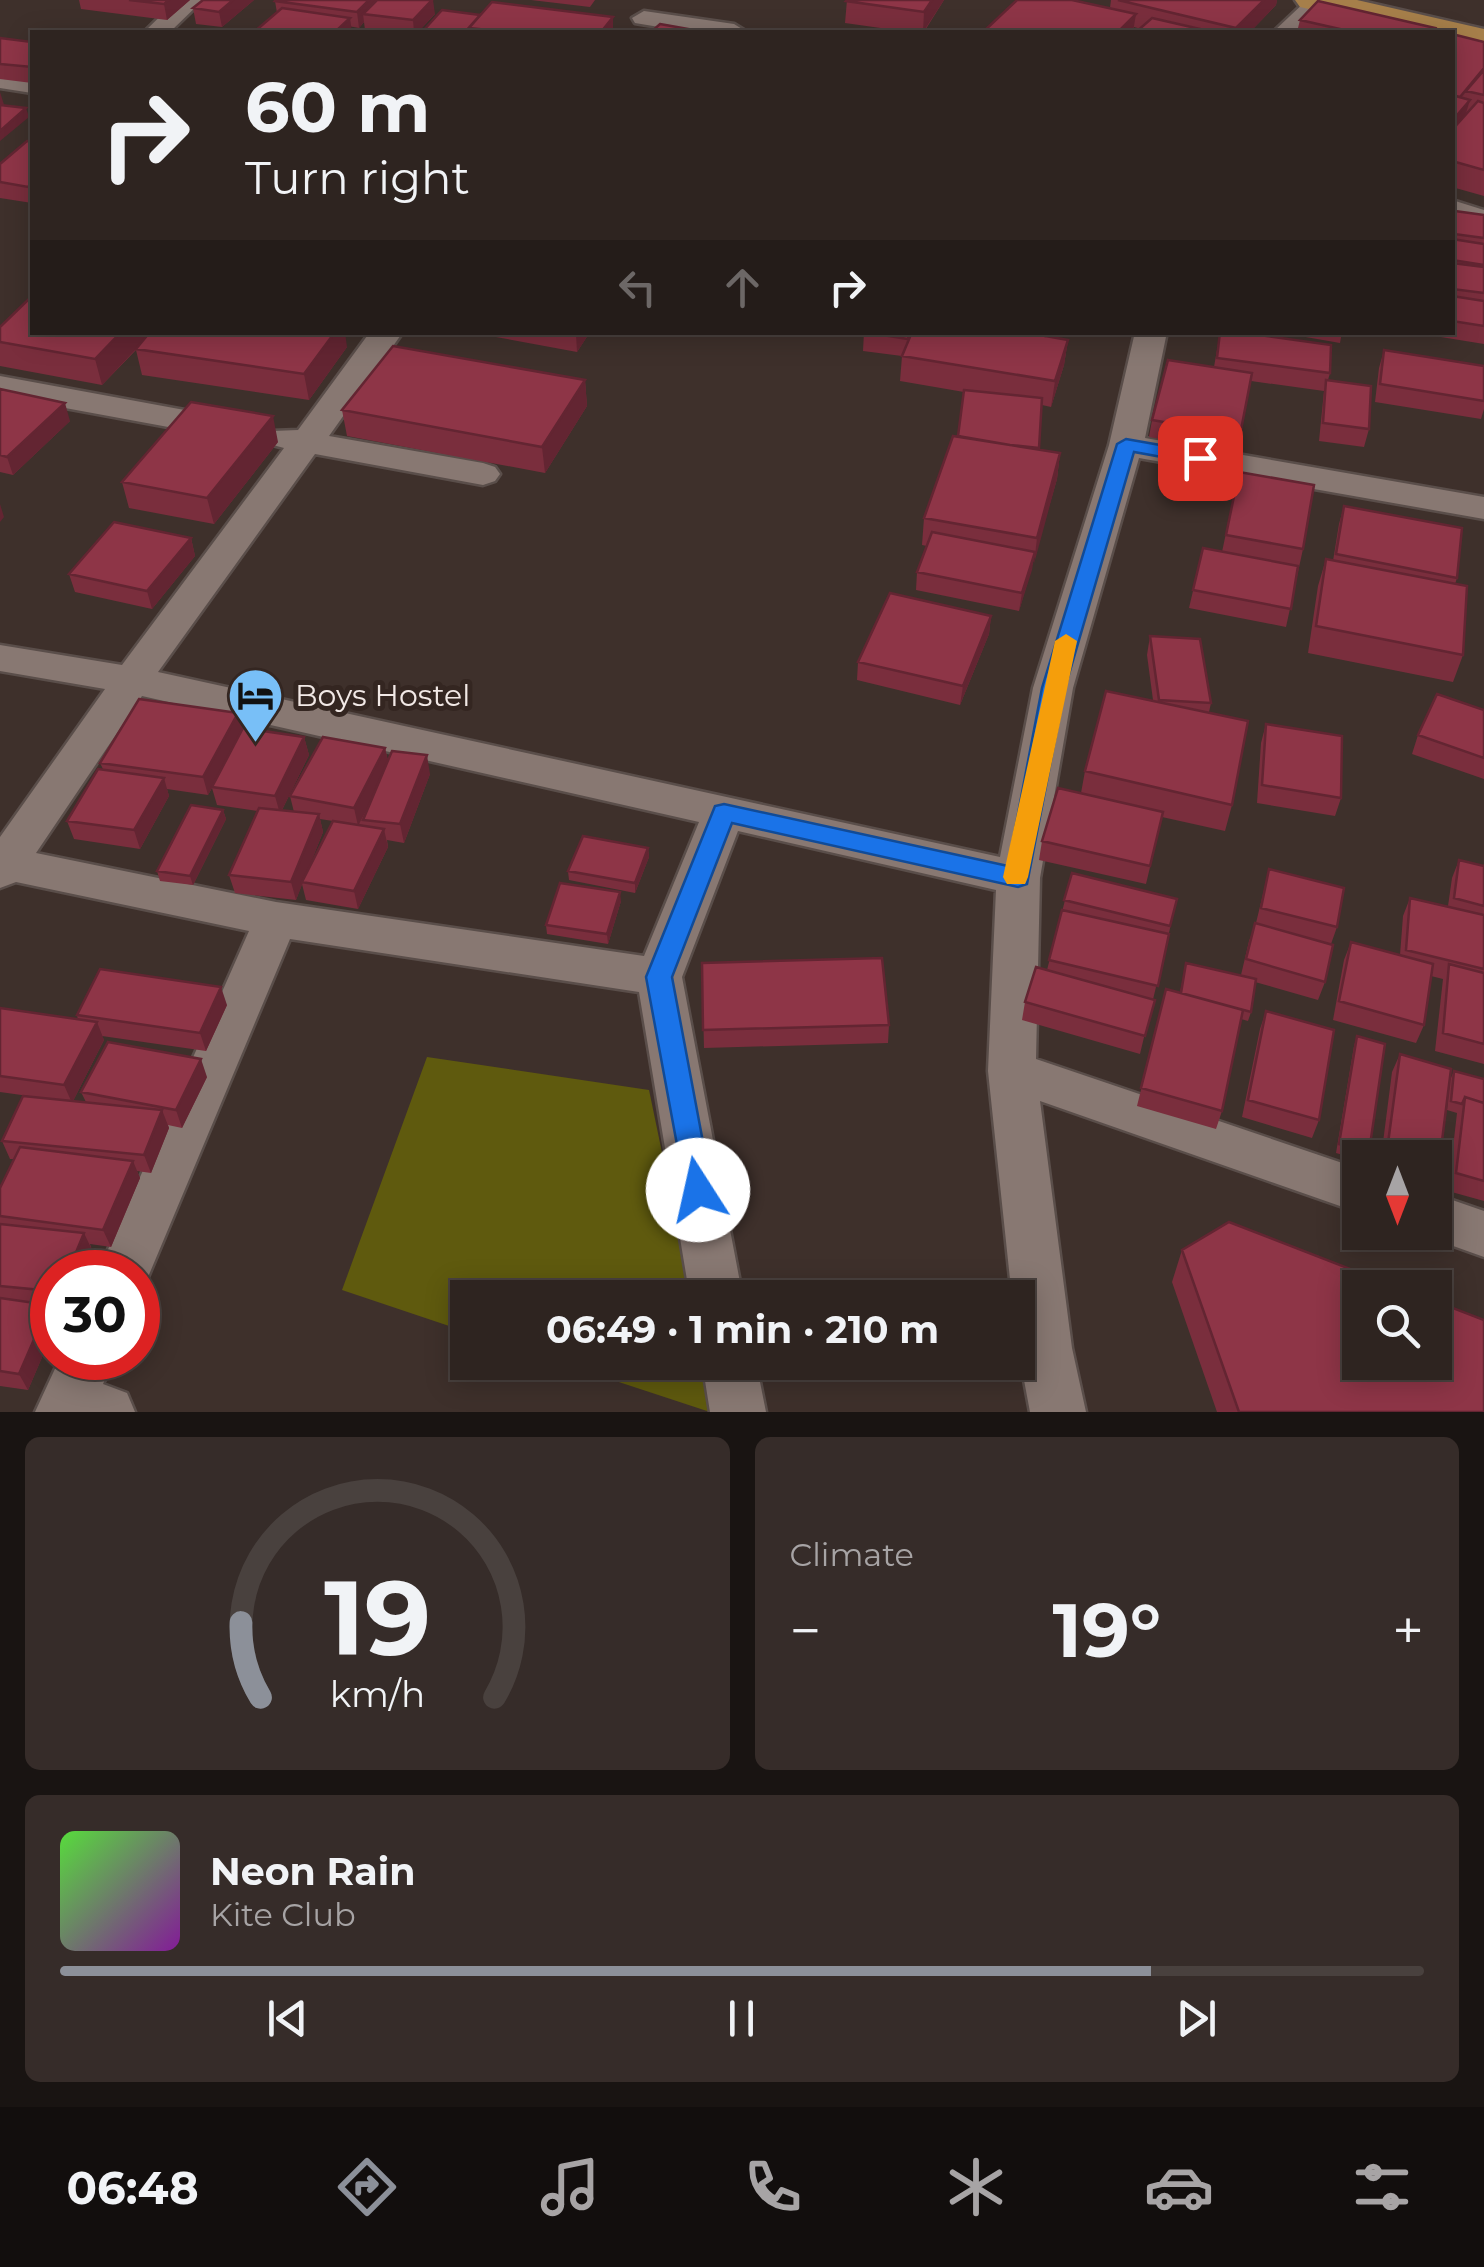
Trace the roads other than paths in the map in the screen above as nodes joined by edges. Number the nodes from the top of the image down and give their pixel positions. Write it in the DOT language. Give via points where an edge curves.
graph roads {
  1 [pos="192,0"];
  2 [pos="1316,0"];
  3 [pos="1391,0"];
  4 [pos="644,17"];
  5 [pos="1484,20"];
  6 [pos="158,30"];
  7 [pos="722,30"];
  8 [pos="1288,30"];
  9 [pos="1445,30"];
  10 [pos="1455,32"];
  11 [pos="1484,39"];
  12 [pos="0,80"];
  13 [pos="30,86"];
  14 [pos="1455,210"];
  15 [pos="1484,220"];
  16 [pos="379,335"];
  17 [pos="1151,335"];
  18 [pos="0,386"];
  19 [pos="306,442"];
  20 [pos="1126,444"];
  21 [pos="483,474"];
  22 [pos="1484,508"];
  23 [pos="0,658"];
  24 [pos="132,680"];
  25 [pos="724,812"];
  26 [pos="2,865"];
  27 [pos="1018,878"];
  28 [pos="276,919"];
  29 [pos="659,977"];
  30 [pos="1012,1072"];
  31 [pos="1342,1186"];
  32 [pos="1452,1223"];
  33 [pos="1484,1234"];
  34 [pos="133,1250"];
  35 [pos="714,1280"];
  36 [pos="732,1380"];
  37 [pos="738,1412"];
  38 [pos="1058,1412"];
  1 -- 6 [label="street"];
  2 -- 8 [label="street"];
  2 -- 9 [label="main road"];
  3 -- 5 [label="main road"];
  4 -- 7 [label="street"];
  10 -- 11 [label="main road"];
  12 -- 13 [label="street"];
  14 -- 15 [label="street"];
  16 -- 19 [label="street"];
  17 -- 20 [label="street"];
  18 -- 19 [label="street"];
  19 -- 21 [label="street"];
  19 -- 24 [label="street"];
  20 -- 22 [label="street"];
  20 -- 27 [label="street" via="1053,688"];
  23 -- 24 [label="street"];
  24 -- 25 [label="street"];
  24 -- 26 [label="street"];
  25 -- 27 [label="street"];
  25 -- 29 [label="street"];
  26 -- 28 [label="street"];
  27 -- 30 [label="street"];
  28 -- 29 [label="street"];
  28 -- 34 [label="street"];
  29 -- 35 [label="street"];
  30 -- 31 [label="street"];
  30 -- 38 [label="street" via="1044,1348"];
  32 -- 33 [label="street"];
  36 -- 37 [label="street"];
}
